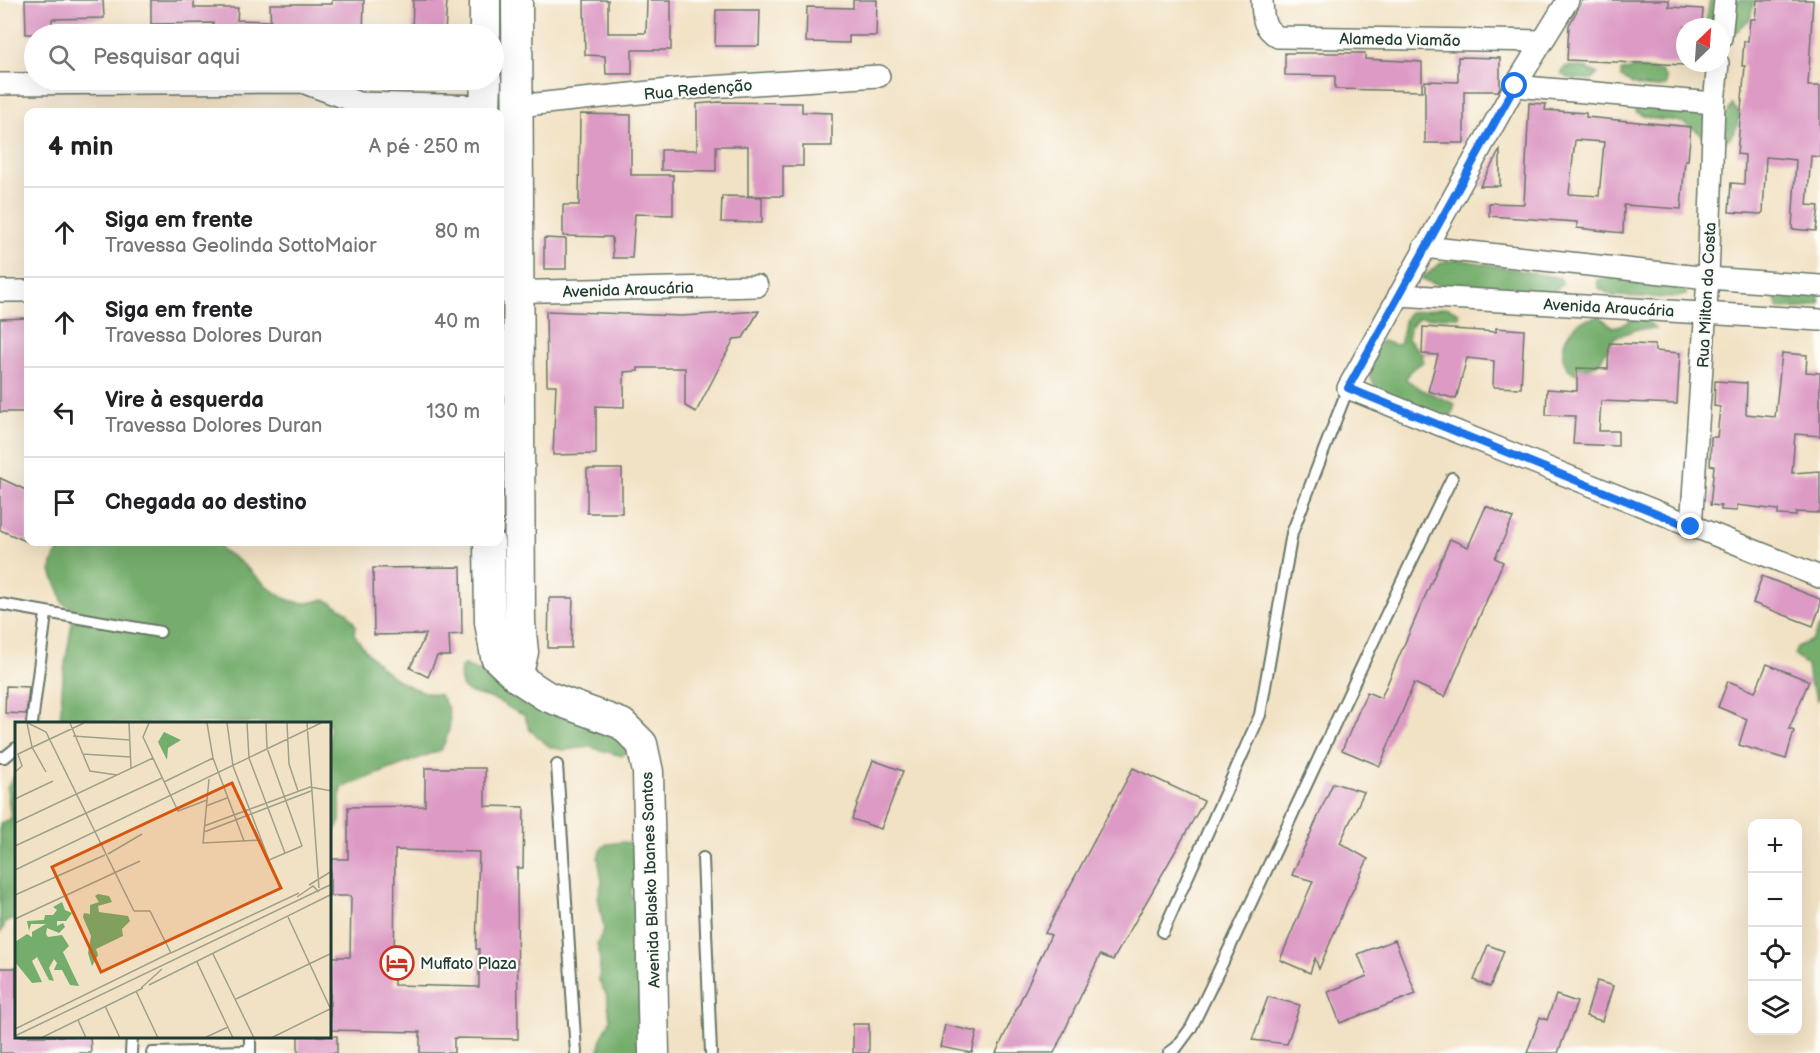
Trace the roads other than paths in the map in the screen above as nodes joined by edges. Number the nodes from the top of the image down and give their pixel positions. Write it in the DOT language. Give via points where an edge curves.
graph roads {
  1 [pos="485,0"];
  2 [pos="518,0"];
  3 [pos="1262,0"];
  4 [pos="1568,0"];
  5 [pos="1725,0"];
  6 [pos="1723,18"];
  7 [pos="486,24"];
  8 [pos="1543,41"];
  9 [pos="506,59"];
  10 [pos="1717,72"];
  11 [pos="879,76"];
  12 [pos="0,84"];
  13 [pos="24,84"];
  14 [pos="1515,86"];
  15 [pos="323,90"];
  16 [pos="486,99"];
  17 [pos="1714,103"];
  18 [pos="517,106"];
  19 [pos="1424,247"];
  20 [pos="1708,278"];
  21 [pos="757,286"];
  22 [pos="1820,286"];
  23 [pos="0,291"];
  24 [pos="24,291"];
  25 [pos="509,292"];
  26 [pos="1399,295"];
  27 [pos="1706,312"];
  28 [pos="1820,320"];
  29 [pos="1348,388"];
  30 [pos="1452,478"];
  31 [pos="1691,527"];
  32 [pos="489,546"];
  33 [pos="1820,577"];
  34 [pos="0,604"];
  35 [pos="46,614"];
  36 [pos="160,632"];
  37 [pos="517,677"];
  38 [pos="32,722"];
  39 [pos="15,749"];
  40 [pos="0,757"];
  41 [pos="557,765"];
  42 [pos="703,858"];
  43 [pos="1163,933"];
  44 [pos="250,1052"];
  45 [pos="152,1053"];
  46 [pos="576,1053"];
  47 [pos="654,1053"];
  48 [pos="711,1053"];
  49 [pos="1169,1053"];
  1 -- 7 [label="main road"];
  2 -- 9 [label="main road"];
  3 -- 8 [label="street, Alameda Viamão" via="1263,23 1278,37"];
  4 -- 8 [label="street"];
  5 -- 6 [label="street"];
  8 -- 14 [label="street"];
  9 -- 18 [label="main road"];
  10 -- 17 [label="street, Rua Milton da Costa"];
  11 -- 18 [label="street, Rua Redenção" via="678,89"];
  12 -- 13 [label="street"];
  14 -- 17 [label="street"];
  14 -- 19 [label="street"];
  15 -- 16 [label="street" via="359,104"];
  17 -- 20 [label="street, Rua Milton da Costa"];
  18 -- 25 [label="main road"];
  19 -- 20 [label="street"];
  19 -- 26 [label="street"];
  20 -- 22 [label="street"];
  20 -- 27 [label="street, Rua Milton da Costa"];
  21 -- 25 [label="street, Avenida Araucária"];
  23 -- 24 [label="street"];
  25 -- 37 [label="main road" via="523,652"];
  26 -- 27 [label="street, Avenida Araucária"];
  26 -- 29 [label="street"];
  27 -- 28 [label="street, Avenida Araucária"];
  27 -- 31 [label="street, Rua Milton da Costa"];
  29 -- 31 [label="street"];
  29 -- 43 [label="lane" via="1292,533 1260,715"];
  30 -- 49 [label="lane" via="1196,1018"];
  31 -- 33 [label="street"];
  32 -- 37 [label="main road, Avenida Blasko Ibanes Santos" via="490,622 496,657"];
  34 -- 35 [label="lane"];
  35 -- 36 [label="lane"];
  35 -- 38 [label="lane"];
  37 -- 47 [label="main road, Avenida Blasko Ibanes Santos" via="546,696 622,724 642,744 648,772"];
  39 -- 40 [label="lane"];
  41 -- 46 [label="lane"];
  42 -- 48 [label="lane"];
  44 -- 45 [label="lane"];
}
